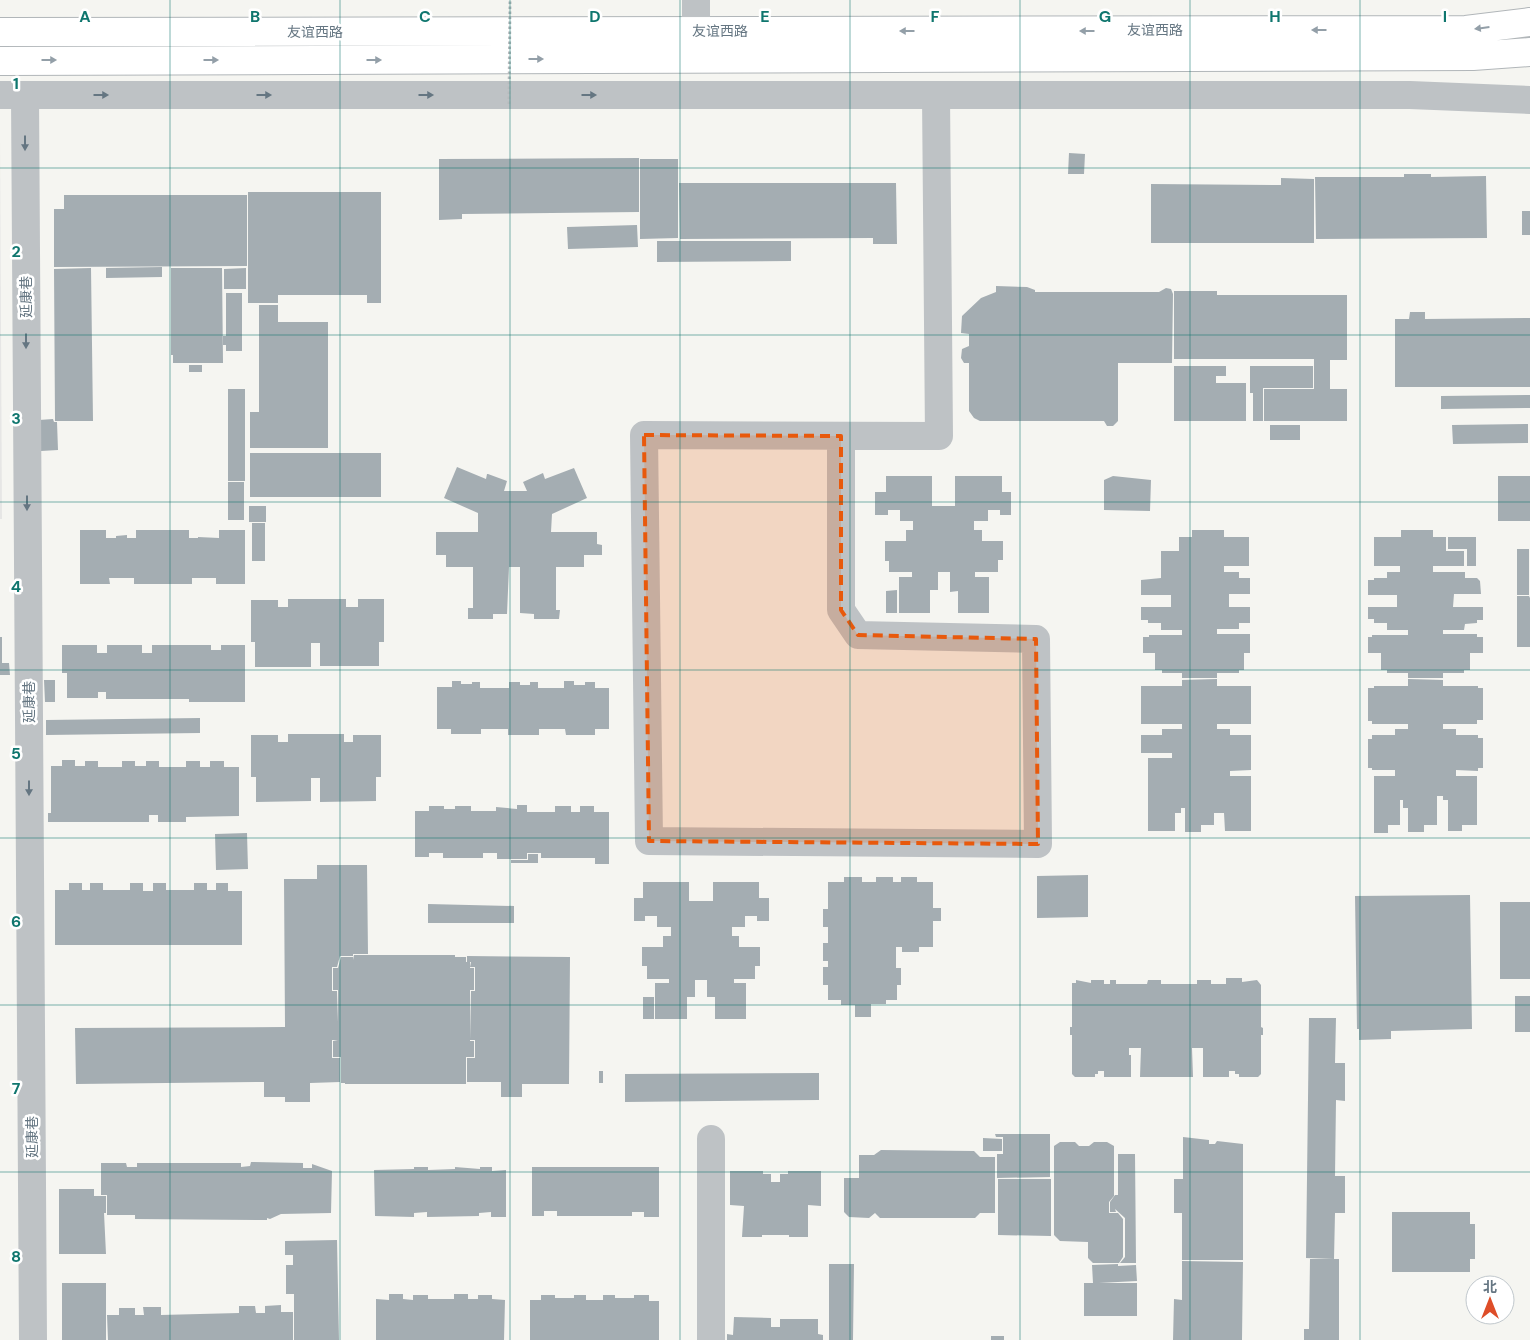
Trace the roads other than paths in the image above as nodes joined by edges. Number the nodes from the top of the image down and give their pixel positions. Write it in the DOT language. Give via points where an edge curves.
graph roads {
  1 [pos="696,0"];
  2 [pos="1530,22"];
  3 [pos="0,32"];
  4 [pos="696,32"];
  5 [pos="1530,52"];
  6 [pos="0,61"];
  7 [pos="12,95"];
  8 [pos="936,95"];
  9 [pos="1530,100"];
  10 [pos="841,436"];
  11 [pos="711,1139"];
  12 [pos="33,1340"];
  13 [pos="711,1340"];
  1 -- 4 [label="street"];
  2 -- 4 [label="main road, 友谊西路, one-way" via="1466,30"];
  3 -- 4 [label="main road, 友谊西路"];
  6 -- 5 [label="main road, 友谊西路, one-way" via="1472,56"];
  7 -- 8 [label="street, one-way"];
  7 -- 12 [label="street, 延康巷, one-way"];
  8 -- 9 [label="street" via="1410,96"];
  8 -- 10 [label="street" via="939,436"];
  10 -- 10 [label="street" via="644,435 648,841 1038,844 1036,639 858,635 841,610"];
  11 -- 13 [label="street"];
}
